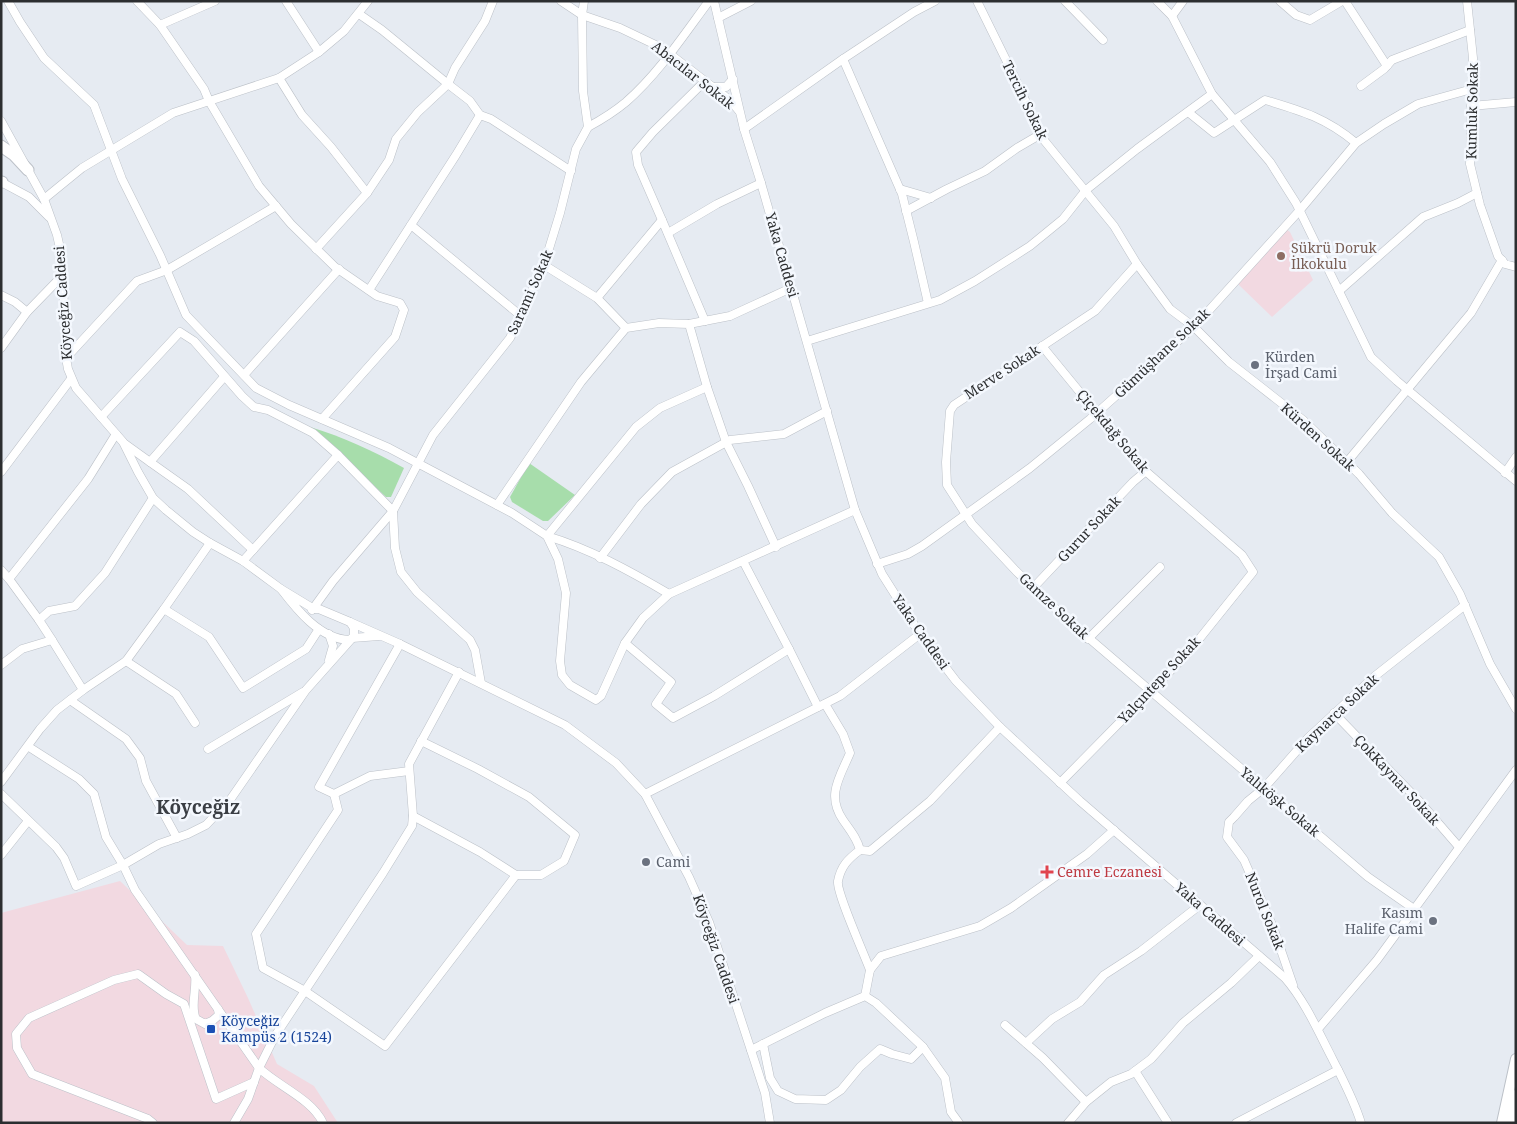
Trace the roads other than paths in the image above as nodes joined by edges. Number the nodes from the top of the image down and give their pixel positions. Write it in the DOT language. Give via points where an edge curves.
graph roads {
  1 [pos="8,1"];
  2 [pos="137,1"];
  3 [pos="215,1"];
  4 [pos="286,1"];
  5 [pos="368,1"];
  6 [pos="493,1"];
  7 [pos="561,1"];
  8 [pos="584,1"];
  9 [pos="709,1"];
  10 [pos="714,1"];
  11 [pos="751,1"];
  12 [pos="935,1"];
  13 [pos="977,1"];
  14 [pos="1065,1"];
  15 [pos="1156,1"];
  16 [pos="1183,1"];
  17 [pos="1280,1"];
  18 [pos="1344,1"];
  19 [pos="1467,1"];
  20 [pos="359,14"];
  21 [pos="582,15"];
  22 [pos="1172,16"];
  23 [pos="718,18"];
  24 [pos="160,25"];
  25 [pos="1470,30"];
  26 [pos="1103,40"];
  27 [pos="319,52"];
  28 [pos="669,54"];
  29 [pos="843,58"];
  30 [pos="1387,66"];
  31 [pos="279,78"];
  32 [pos="733,79"];
  33 [pos="705,81"];
  34 [pos="448,84"];
  35 [pos="1361,86"];
  36 [pos="713,87"];
  37 [pos="1472,89"];
  38 [pos="1212,94"];
  39 [pos="208,102"];
  40 [pos="1516,102"];
  41 [pos="1472,106"];
  42 [pos="1188,112"];
  43 [pos="480,115"];
  44 [pos="742,115"];
  45 [pos="1235,119"];
  46 [pos="1,121"];
  47 [pos="588,127"];
  48 [pos="744,129"];
  49 [pos="1040,134"];
  50 [pos="1356,144"];
  51 [pos="1,146"];
  52 [pos="111,150"];
  53 [pos="28,170"];
  54 [pos="571,171"];
  55 [pos="2,182"];
  56 [pos="761,183"];
  57 [pos="900,190"];
  58 [pos="1086,190"];
  59 [pos="367,193"];
  60 [pos="1477,193"];
  61 [pos="931,198"];
  62 [pos="44,199"];
  63 [pos="276,206"];
  64 [pos="1300,210"];
  65 [pos="906,211"];
  66 [pos="662,220"];
  67 [pos="54,224"];
  68 [pos="411,225"];
  69 [pos="668,233"];
  70 [pos="316,249"];
  71 [pos="1502,260"];
  72 [pos="1137,264"];
  73 [pos="544,265"];
  74 [pos="1516,267"];
  75 [pos="339,269"];
  76 [pos="167,270"];
  77 [pos="62,276"];
  78 [pos="791,288"];
  79 [pos="370,290"];
  80 [pos="1339,291"];
  81 [pos="1,295"];
  82 [pos="597,298"];
  83 [pos="928,303"];
  84 [pos="27,312"];
  85 [pos="521,316"];
  86 [pos="191,321"];
  87 [pos="705,321"];
  88 [pos="688,324"];
  89 [pos="1194,327"];
  90 [pos="626,328"];
  91 [pos="180,332"];
  92 [pos="807,342"];
  93 [pos="1042,346"];
  94 [pos="1,348"];
  95 [pos="66,358"];
  96 [pos="244,376"];
  97 [pos="224,377"];
  98 [pos="71,379"];
  99 [pos="707,387"];
  100 [pos="1407,390"];
  101 [pos="827,411"];
  102 [pos="1097,413"];
  103 [pos="101,418"];
  104 [pos="322,419"];
  105 [pos="116,434"];
  106 [pos="123,442"];
  107 [pos="726,442"];
  108 [pos="338,454"];
  109 [pos="1516,457"];
  110 [pos="150,462"];
  111 [pos="1347,462"];
  112 [pos="418,464"];
  113 [pos="1,472"];
  114 [pos="1146,472"];
  115 [pos="1505,473"];
  116 [pos="1516,481"];
  117 [pos="153,498"];
  118 [pos="497,505"];
  119 [pos="855,510"];
  120 [pos="393,512"];
  121 [pos="965,514"];
  122 [pos="547,536"];
  123 [pos="210,543"];
  124 [pos="776,547"];
  125 [pos="253,550"];
  126 [pos="600,558"];
  127 [pos="243,561"];
  128 [pos="744,561"];
  129 [pos="877,564"];
  130 [pos="1160,567"];
  131 [pos="1,570"];
  132 [pos="1253,572"];
  133 [pos="9,580"];
  134 [pos="281,588"];
  135 [pos="1033,588"];
  136 [pos="327,590"];
  137 [pos="669,594"];
  138 [pos="1465,605"];
  139 [pos="164,608"];
  140 [pos="314,609"];
  141 [pos="328,613"];
  142 [pos="39,620"];
  143 [pos="311,622"];
  144 [pos="350,622"];
  145 [pos="320,629"];
  146 [pos="329,634"];
  147 [pos="920,634"];
  148 [pos="381,636"];
  149 [pos="351,639"];
  150 [pos="1088,639"];
  151 [pos="52,640"];
  152 [pos="625,643"];
  153 [pos="400,644"];
  154 [pos="789,649"];
  155 [pos="126,661"];
  156 [pos="328,664"];
  157 [pos="1,665"];
  158 [pos="458,672"];
  159 [pos="481,683"];
  160 [pos="83,690"];
  161 [pos="306,690"];
  162 [pos="1150,692"];
  163 [pos="70,700"];
  164 [pos="822,706"];
  165 [pos="1516,710"];
  166 [pos="1334,713"];
  167 [pos="194,723"];
  168 [pos="1000,727"];
  169 [pos="421,742"];
  170 [pos="29,747"];
  171 [pos="208,749"];
  172 [pos="1516,770"];
  173 [pos="409,771"];
  174 [pos="1,782"];
  175 [pos="1060,783"];
  176 [pos="1264,788"];
  177 [pos="1,794"];
  178 [pos="334,794"];
  179 [pos="645,794"];
  180 [pos="413,816"];
  181 [pos="28,821"];
  182 [pos="1114,830"];
  183 [pos="1227,836"];
  184 [pos="177,838"];
  185 [pos="1459,847"];
  186 [pos="860,850"];
  187 [pos="1,855"];
  188 [pos="123,865"];
  189 [pos="516,875"];
  190 [pos="1200,905"];
  191 [pos="1414,909"];
  192 [pos="1259,956"];
  193 [pos="870,970"];
  194 [pos="195,974"];
  195 [pos="1294,989"];
  196 [pos="306,991"];
  197 [pos="865,996"];
  198 [pos="218,1007"];
  199 [pos="192,1018"];
  200 [pos="1005,1026"];
  201 [pos="1318,1029"];
  202 [pos="1026,1043"];
  203 [pos="763,1044"];
  204 [pos="923,1047"];
  205 [pos="751,1050"];
  206 [pos="1516,1059"];
  207 [pos="259,1068"];
  208 [pos="1338,1070"];
  209 [pos="1135,1071"];
  210 [pos="254,1082"];
  211 [pos="1516,1095"];
  212 [pos="1086,1102"];
  213 [pos="153,1123"];
  214 [pos="234,1123"];
  215 [pos="323,1123"];
  216 [pos="770,1123"];
  217 [pos="959,1123"];
  218 [pos="1068,1123"];
  219 [pos="1168,1123"];
  220 [pos="1236,1123"];
  221 [pos="1361,1123"];
  222 [pos="1502,1123"];
  223 [pos="1510,1123"];
  1 -- 52 [label="street" via="44,58 94,105"];
  2 -- 24 [label="street"];
  3 -- 24 [label="street"];
  4 -- 27 [label="street"];
  5 -- 20 [label="street"];
  6 -- 34 [label="street"];
  7 -- 21 [label="street, Abacılar Sokak"];
  8 -- 21 [label="street"];
  9 -- 28 [label="street"];
  10 -- 23 [label="street, Yaka Caddesi"];
  11 -- 23 [label="street"];
  12 -- 29 [label="street"];
  13 -- 49 [label="street, Tercih Sokak"];
  14 -- 26 [label="street"];
  15 -- 22 [label="street"];
  16 -- 22 [label="street"];
  17 -- 18 [label="street" via="1296,15 1310,20"];
  18 -- 30 [label="street"];
  19 -- 25 [label="street, Kumluk Sokak"];
  20 -- 27 [label="street"];
  20 -- 34 [label="street"];
  21 -- 28 [label="street, Abacılar Sokak" via="648,40"];
  21 -- 47 [label="street" via="582,91"];
  22 -- 38 [label="street"];
  23 -- 32 [label="street, Yaka Caddesi"];
  24 -- 39 [label="street" via="204,89"];
  25 -- 30 [label="street" via="1392,60"];
  25 -- 37 [label="street, Kumluk Sokak"];
  27 -- 31 [label="street"];
  28 -- 33 [label="street, Abacılar Sokak"];
  28 -- 47 [label="street" via="626,102"];
  29 -- 48 [label="street"];
  29 -- 57 [label="street"];
  30 -- 35 [label="street"];
  31 -- 39 [label="street"];
  31 -- 59 [label="street" via="302,115"];
  32 -- 36 [label="street" via="726,87"];
  32 -- 44 [label="street, Yaka Caddesi"];
  33 -- 36 [label="street, Abacılar Sokak"];
  33 -- 66 [label="street" via="636,152 638,165"];
  34 -- 43 [label="street" via="470,101"];
  34 -- 59 [label="street" via="418,112 396,139 389,160"];
  36 -- 44 [label="street, Abacılar Sokak"];
  37 -- 41 [label="street, Kumluk Sokak"];
  37 -- 50 [label="street, Gümüşhane Sokak" via="1418,104"];
  38 -- 42 [label="street"];
  38 -- 45 [label="street"];
  39 -- 52 [label="street" via="172,113"];
  39 -- 63 [label="street" via="259,186"];
  40 -- 41 [label="street"];
  41 -- 60 [label="street, Kumluk Sokak" via="1470,164"];
  42 -- 45 [label="street" via="1214,133"];
  42 -- 58 [label="street"];
  43 -- 54 [label="street" via="492,119"];
  43 -- 68 [label="street"];
  44 -- 48 [label="street, Yaka Caddesi"];
  45 -- 50 [label="street" via="1265,100 1317,117"];
  45 -- 64 [label="street" via="1270,162"];
  46 -- 53 [label="street, Köyceğiz Caddesi"];
  47 -- 54 [label="street, Sarami Sokak" via="576,149"];
  48 -- 56 [label="street, Yaka Caddesi"];
  49 -- 58 [label="street, Tercih Sokak"];
  49 -- 61 [label="street" via="985,171"];
  50 -- 64 [label="street, Gümüşhane Sokak"];
  51 -- 53 [label="highway"];
  52 -- 62 [label="street" via="82,168"];
  52 -- 76 [label="street"];
  53 -- 62 [label="street, Köyceğiz Caddesi"];
  54 -- 73 [label="street, Sarami Sokak"];
  55 -- 67 [label="street, Köyceğiz Caddesi" via="29,197"];
  56 -- 69 [label="street"];
  56 -- 78 [label="street, Yaka Caddesi"];
  57 -- 61 [label="street"];
  57 -- 65 [label="street"];
  58 -- 72 [label="street, Kürden Sokak" via="1114,226"];
  58 -- 83 [label="street" via="1063,220 1030,246 975,281"];
  59 -- 70 [label="street"];
  60 -- 71 [label="street, Kumluk Sokak"];
  60 -- 80 [label="street" via="1423,217"];
  61 -- 65 [label="street"];
  62 -- 67 [label="street, Köyceğiz Caddesi"];
  63 -- 70 [label="street"];
  63 -- 76 [label="street"];
  64 -- 80 [label="street"];
  64 -- 89 [label="street, Gümüşhane Sokak"];
  65 -- 83 [label="street"];
  66 -- 69 [label="street"];
  66 -- 82 [label="street"];
  67 -- 77 [label="street, Köyceğiz Caddesi" via="60,246"];
  68 -- 79 [label="street"];
  68 -- 85 [label="street"];
  69 -- 87 [label="street"];
  70 -- 75 [label="street"];
  71 -- 74 [label="street"];
  71 -- 100 [label="street" via="1471,313"];
  72 -- 89 [label="street, Kürden Sokak" via="1170,309"];
  72 -- 93 [label="street, Merve Sokak" via="1095,311"];
  73 -- 82 [label="street"];
  73 -- 85 [label="street, Sarami Sokak"];
  75 -- 79 [label="street"];
  75 -- 96 [label="street"];
  76 -- 86 [label="street"];
  76 -- 95 [label="street" via="137,281"];
  77 -- 84 [label="street"];
  77 -- 95 [label="street, Köyceğiz Caddesi"];
  78 -- 87 [label="street" via="730,316"];
  78 -- 92 [label="street, Yaka Caddesi"];
  79 -- 104 [label="street" via="377,296 400,303 404,310 395,336"];
  80 -- 100 [label="street" via="1371,356"];
  81 -- 84 [label="street"];
  82 -- 90 [label="street"];
  83 -- 92 [label="street"];
  84 -- 94 [label="street"];
  85 -- 112 [label="street, Sarami Sokak" via="510,338 433,435"];
  86 -- 91 [label="street"];
  86 -- 96 [label="street"];
  87 -- 88 [label="street"];
  88 -- 90 [label="street" via="659,323"];
  88 -- 99 [label="street"];
  89 -- 102 [label="street, Gümüşhane Sokak"];
  89 -- 111 [label="street, Kürden Sokak" via="1229,362 1304,420"];
  90 -- 118 [label="street" via="581,382"];
  91 -- 97 [label="street" via="194,341"];
  91 -- 103 [label="street"];
  92 -- 101 [label="street, Yaka Caddesi"];
  93 -- 102 [label="street, Çiçekdağ Sokak"];
  93 -- 121 [label="street, Merve Sokak" via="962,398 950,411 947,485"];
  95 -- 98 [label="street, Köyceğiz Caddesi"];
  96 -- 104 [label="street" via="256,388"];
  97 -- 108 [label="street" via="254,407 268,410 313,433"];
  97 -- 110 [label="street"];
  98 -- 103 [label="street, Köyceğiz Caddesi"];
  98 -- 113 [label="street"];
  99 -- 107 [label="street"];
  99 -- 122 [label="street" via="660,408 636,427"];
  100 -- 111 [label="street"];
  100 -- 115 [label="street"];
  101 -- 107 [label="street" via="784,434"];
  101 -- 119 [label="street, Yaka Caddesi"];
  102 -- 114 [label="street, Çiçekdağ Sokak"];
  102 -- 121 [label="street, Gümüşhane Sokak" via="1030,468"];
  103 -- 105 [label="street, Köyceğiz Caddesi"];
  104 -- 112 [label="street"];
  105 -- 106 [label="street, Köyceğiz Caddesi"];
  105 -- 133 [label="street" via="88,479"];
  106 -- 110 [label="street"];
  106 -- 117 [label="street, Köyceğiz Caddesi"];
  107 -- 124 [label="street"];
  107 -- 126 [label="street" via="672,472"];
  108 -- 120 [label="street"];
  108 -- 125 [label="street"];
  109 -- 115 [label="street"];
  110 -- 125 [label="street" via="188,489"];
  111 -- 138 [label="street, Kürden Sokak" via="1392,513 1439,557"];
  112 -- 118 [label="street"];
  112 -- 120 [label="street, Sarami Sokak"];
  114 -- 132 [label="street, Çiçekdağ Sokak" via="1242,555"];
  114 -- 135 [label="street, Gurur Sokak"];
  115 -- 116 [label="street"];
  117 -- 123 [label="street, Köyceğiz Caddesi"];
  117 -- 142 [label="street" via="105,573 75,606 49,611"];
  118 -- 122 [label="street"];
  119 -- 124 [label="street"];
  119 -- 129 [label="street, Yaka Caddesi"];
  120 -- 136 [label="street, Sarami Sokak"];
  120 -- 159 [label="street" via="395,548 401,572 417,592 470,640"];
  121 -- 129 [label="street, Gümüşhane Sokak" via="908,554"];
  121 -- 135 [label="street, Gamze Sokak"];
  122 -- 126 [label="street"];
  122 -- 152 [label="street" via="558,559 566,593 560,661 562,675 570,686 596,700 602,696"];
  123 -- 127 [label="street, Köyceğiz Caddesi"];
  123 -- 139 [label="street"];
  124 -- 128 [label="street"];
  125 -- 127 [label="street"];
  126 -- 137 [label="street"];
  127 -- 134 [label="street, Köyceğiz Caddesi"];
  128 -- 137 [label="street"];
  128 -- 154 [label="street"];
  129 -- 147 [label="street, Yaka Caddesi"];
  130 -- 150 [label="street"];
  131 -- 133 [label="street"];
  132 -- 162 [label="street, Yalçıntepe Sokak" via="1188,653"];
  133 -- 142 [label="street"];
  134 -- 140 [label="street, Köyceğiz Caddesi"];
  134 -- 143 [label="street, Köyceğiz Caddesi"];
  135 -- 150 [label="street, Gamze Sokak"];
  136 -- 140 [label="street, Sarami Sokak"];
  136 -- 141 [label="street" via="325,602"];
  137 -- 152 [label="street" via="643,618"];
  138 -- 165 [label="street, Kürden Sokak" via="1490,664"];
  138 -- 166 [label="street, Kaynarca Sokak"];
  139 -- 145 [label="street" via="209,638 243,688 306,649"];
  139 -- 155 [label="street"];
  140 -- 141 [label="street, Köyceğiz Caddesi"];
  140 -- 143 [label="street" via="309,616"];
  141 -- 144 [label="street, Köyceğiz Caddesi"];
  142 -- 151 [label="street"];
  143 -- 145 [label="street, Köyceğiz Caddesi"];
  144 -- 148 [label="street, Köyceğiz Caddesi"];
  144 -- 149 [label="street" via="355,630"];
  145 -- 146 [label="street, Köyceğiz Caddesi"];
  146 -- 149 [label="street, Köyceğiz Caddesi"];
  146 -- 156 [label="street" via="333,646"];
  147 -- 164 [label="street" via="840,696"];
  147 -- 168 [label="street, Yaka Caddesi" via="956,681"];
  148 -- 149 [label="street, Köyceğiz Caddesi"];
  148 -- 153 [label="street, Köyceğiz Caddesi"];
  149 -- 156 [label="street"];
  150 -- 162 [label="street, Gamze Sokak"];
  151 -- 157 [label="street" via="22,649"];
  151 -- 160 [label="street"];
  152 -- 154 [label="street" via="671,682 656,704 673,718"];
  153 -- 158 [label="street, Köyceğiz Caddesi"];
  153 -- 178 [label="street" via="319,787"];
  154 -- 164 [label="street"];
  155 -- 160 [label="street"];
  155 -- 167 [label="street" via="176,694"];
  156 -- 161 [label="street"];
  158 -- 159 [label="street, Köyceğiz Caddesi"];
  158 -- 169 [label="street"];
  159 -- 179 [label="street, Köyceğiz Caddesi" via="565,725 616,763"];
  160 -- 163 [label="street"];
  161 -- 171 [label="street"];
  161 -- 184 [label="street" via="230,800 206,825"];
  162 -- 175 [label="street, Yalçıntepe Sokak"];
  162 -- 176 [label="street, Yalıköşk Sokak"];
  163 -- 170 [label="street" via="52,716"];
  163 -- 184 [label="street" via="126,739 140,758 146,781"];
  164 -- 179 [label="street"];
  164 -- 186 [label="street" via="843,734 850,753 836,786 834,800"];
  166 -- 176 [label="street, Kaynarca Sokak"];
  166 -- 185 [label="street, ÇokKaynar Sokak"];
  168 -- 175 [label="street, Yaka Caddesi"];
  168 -- 186 [label="street" via="930,801 870,851"];
  169 -- 173 [label="street" via="409,764"];
  169 -- 189 [label="street" via="529,797 575,834 564,861 540,875"];
  170 -- 174 [label="street"];
  170 -- 188 [label="street" via="79,779 94,794 106,837"];
  172 -- 185 [label="street"];
  173 -- 178 [label="street" via="370,776"];
  173 -- 180 [label="street"];
  175 -- 182 [label="street, Yaka Caddesi"];
  176 -- 183 [label="street, Kaynarca Sokak" via="1229,822"];
  176 -- 191 [label="street, Yalıköşk Sokak" via="1368,878"];
  177 -- 181 [label="street"];
  178 -- 196 [label="street" via="338,810 256,934 263,968"];
  179 -- 205 [label="street, Köyceğiz Caddesi" via="709,922"];
  180 -- 189 [label="street"];
  180 -- 196 [label="street" via="412,826 398,850"];
  181 -- 187 [label="street"];
  181 -- 188 [label="street" via="56,847 76,886"];
  182 -- 190 [label="street, Yaka Caddesi"];
  182 -- 193 [label="street" via="1087,854 980,926 881,956"];
  183 -- 195 [label="street, Nurol Sokak" via="1244,860 1273,927"];
  184 -- 188 [label="street" via="159,844"];
  185 -- 191 [label="street"];
  186 -- 193 [label="street" via="846,860 838,883"];
  188 -- 194 [label="street" via="135,890"];
  189 -- 196 [label="street" via="385,1046"];
  190 -- 192 [label="street, Yaka Caddesi"];
  190 -- 202 [label="street" via="1140,952 1104,975 1080,1002 1052,1019"];
  191 -- 201 [label="street" via="1377,960"];
  192 -- 195 [label="street, Yaka Caddesi"];
  192 -- 209 [label="street" via="1182,1023 1151,1059"];
  193 -- 197 [label="street"];
  194 -- 198 [label="street"];
  194 -- 199 [label="street"];
  195 -- 201 [label="street, Yaka Caddesi"];
  196 -- 207 [label="street" via="275,1036"];
  197 -- 203 [label="street"];
  197 -- 204 [label="street"];
  198 -- 199 [label="street" via="218,1017 209,1023"];
  198 -- 207 [label="street"];
  199 -- 210 [label="street" via="216,1099"];
  199 -- 213 [label="street" via="184,1004 138,974 114,980 30,1018 16,1034 17,1048 32,1074"];
  200 -- 202 [label="street"];
  201 -- 208 [label="street, Yaka Caddesi"];
  202 -- 212 [label="street"];
  203 -- 204 [label="street" via="770,1078 778,1092 795,1099 826,1100 841,1090 880,1049 911,1058"];
  203 -- 205 [label="street"];
  204 -- 217 [label="street" via="946,1078 951,1112"];
  205 -- 216 [label="street, Köyceğiz Caddesi" via="765,1092"];
  206 -- 222 [label="main road"];
  207 -- 210 [label="street"];
  207 -- 215 [label="street" via="312,1108"];
  208 -- 220 [label="street"];
  208 -- 221 [label="street, Yaka Caddesi"];
  209 -- 212 [label="street" via="1111,1082"];
  209 -- 219 [label="street"];
  210 -- 214 [label="street"];
  211 -- 223 [label="main road"];
  212 -- 218 [label="street"];
}
